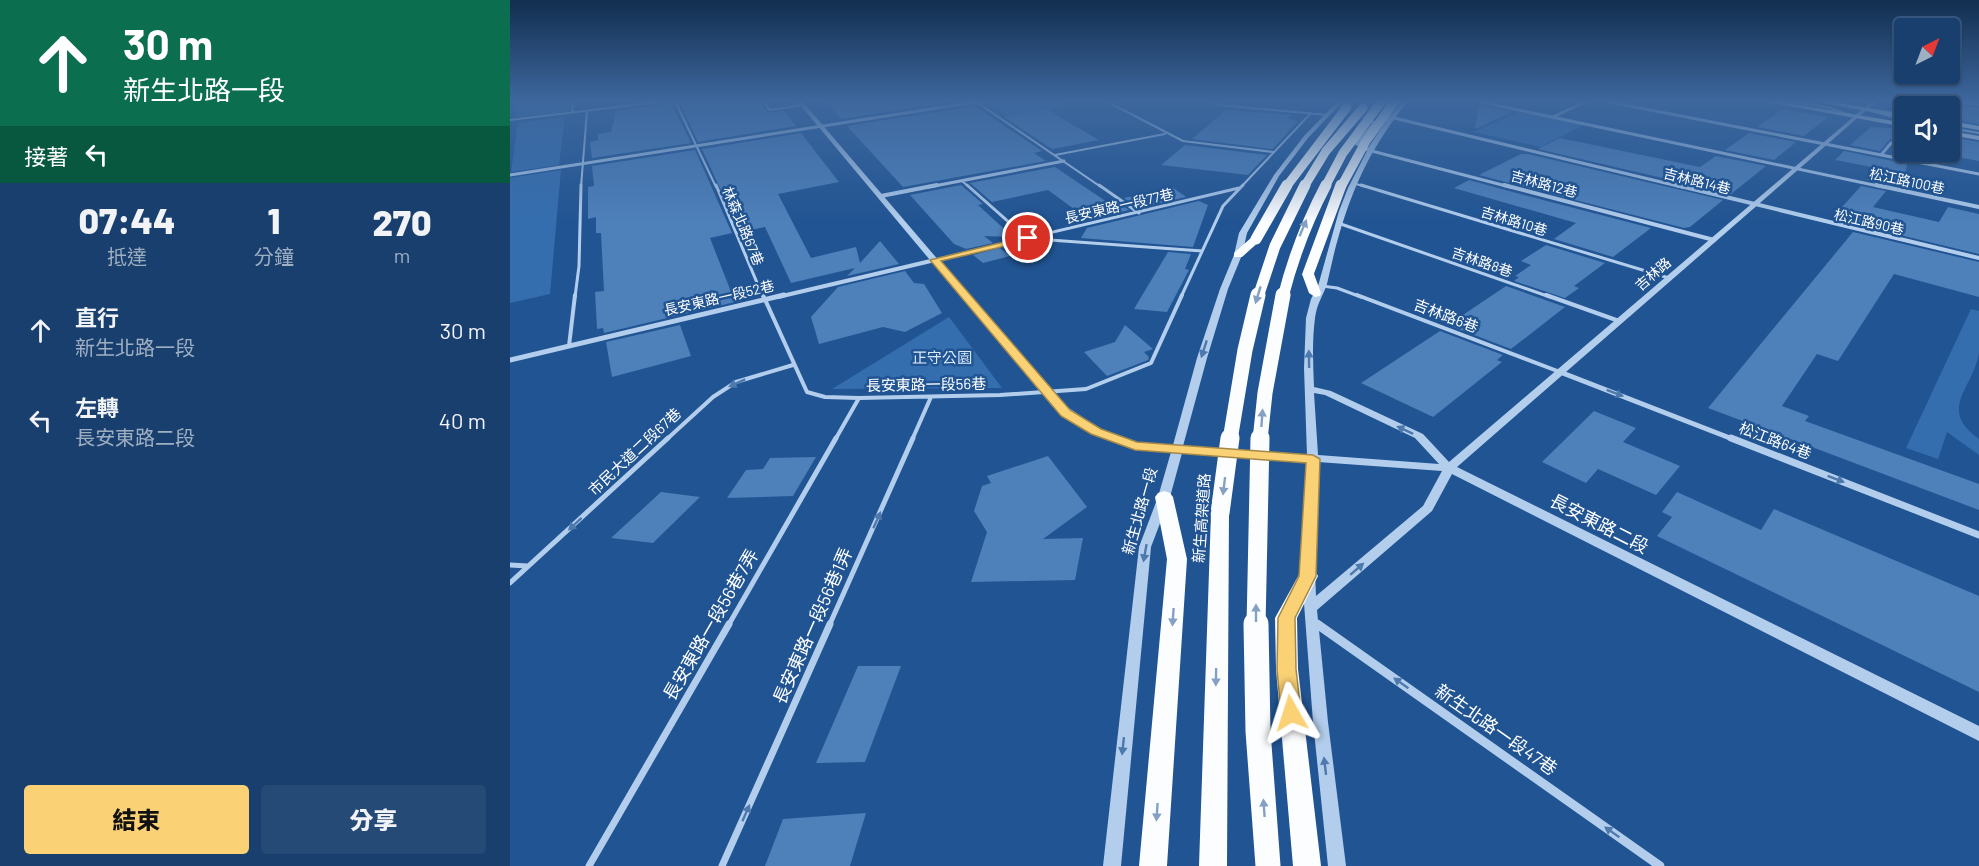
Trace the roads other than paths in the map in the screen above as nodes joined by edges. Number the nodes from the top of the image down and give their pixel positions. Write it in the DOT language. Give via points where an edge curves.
graph roads {
  1 [pos="584,141"];
  2 [pos="696,141"];
  3 [pos="721,141"];
  4 [pos="835,141"];
  5 [pos="1034,141"];
  6 [pos="1126,141"];
  7 [pos="1186,141"];
  8 [pos="1283,141"];
  9 [pos="1303,141"];
  10 [pos="1318,141"];
  11 [pos="1332,141"];
  12 [pos="1349,141"];
  13 [pos="1360,141"];
  14 [pos="1367,141"];
  15 [pos="1372,141"];
  16 [pos="1510,141"];
  17 [pos="1667,141"];
  18 [pos="1812,141"];
  19 [pos="1828,141"];
  20 [pos="1894,143"];
  21 [pos="1825,144"];
  22 [pos="698,145"];
  23 [pos="1368,150"];
  24 [pos="1273,152"];
  25 [pos="1881,154"];
  26 [pos="1055,155"];
  27 [pos="1064,161"];
  28 [pos="582,163"];
  29 [pos="1796,169"];
  30 [pos="1979,174"];
  31 [pos="510,175"];
  32 [pos="962,181"];
  33 [pos="1353,183"];
  34 [pos="1239,188"];
  35 [pos="881,196"];
  36 [pos="1754,205"];
  37 [pos="1979,207"];
  38 [pos="1139,213"];
  39 [pos="1338,223"];
  40 [pos="1029,238"];
  41 [pos="1714,240"];
  42 [pos="1202,251"];
  43 [pos="1238,255"];
  44 [pos="1979,258"];
  45 [pos="934,260"];
  46 [pos="1670,278"];
  47 [pos="1319,290"];
  48 [pos="762,300"];
  49 [pos="1619,321"];
  50 [pos="569,346"];
  51 [pos="510,360"];
  52 [pos="793,365"];
  53 [pos="1560,372"];
  54 [pos="1310,389"];
  55 [pos="807,392"];
  56 [pos="1046,393"];
  57 [pos="932,397"];
  58 [pos="859,398"];
  59 [pos="1175,449"];
  60 [pos="1313,459"];
  61 [pos="1449,468"];
  62 [pos="1164,497"];
  63 [pos="1979,535"];
  64 [pos="510,565"];
  65 [pos="529,566"];
  66 [pos="1308,576"];
  67 [pos="510,584"];
  68 [pos="1312,614"];
  69 [pos="1979,734"];
  70 [pos="589,866"];
  71 [pos="722,866"];
  72 [pos="1112,866"];
  73 [pos="1153,866"];
  74 [pos="1213,866"];
  75 [pos="1268,866"];
  76 [pos="1307,866"];
  77 [pos="1337,866"];
  78 [pos="1660,866"];
  1 -- 28 [label="lane"];
  2 -- 22 [label="lane, 林森北路67巷"];
  3 -- 22 [label="street"];
  4 -- 35 [label="street, 長安東路二段"];
  5 -- 26 [label="lane"];
  6 -- 26 [label="lane"];
  7 -- 24 [label="lane"];
  8 -- 24 [label="lane, 長安東路一段56巷"];
  9 -- 43 [label="street, 新生北路一段" via="1267,190 1243,233"];
  10 -- 43 [label="highway, bridge" via="1256,239"];
  11 -- 74 [label="highway, 新生高架道路, one-way, bridge" via="1308,175 1284,224 1244,345 1220,513"];
  75 -- 12 [label="highway, one-way, bridge" via="1257,714 1255,511 1265,380 1278,312 1299,238 1333,165"];
  13 -- 23 [label="street" via="1358,144"];
  14 -- 47 [label="highway, bridge" via="1335,194 1308,273"];
  15 -- 23 [label="street"];
  16 -- 36 [label="street, 吉林路14巷"];
  17 -- 29 [label="street, 松江路100巷"];
  18 -- 21 [label="street"];
  19 -- 21 [label="street, 吉林路"];
  20 -- 25 [label="street"];
  21 -- 25 [label="street"];
  21 -- 29 [label="street, 吉林路"];
  22 -- 28 [label="street"];
  22 -- 48 [label="lane, 林森北路67巷"];
  23 -- 33 [label="street"];
  23 -- 41 [label="street, 吉林路12巷"];
  24 -- 34 [label="lane, 長安東路一段56巷"];
  25 -- 30 [label="street"];
  26 -- 27 [label="lane"];
  27 -- 32 [label="street"];
  27 -- 38 [label="lane"];
  28 -- 31 [label="street"];
  28 -- 50 [label="lane" via="579,266"];
  29 -- 36 [label="street, 吉林路"];
  29 -- 37 [label="street, 松江路100巷"];
  32 -- 35 [label="street"];
  32 -- 40 [label="lane"];
  33 -- 39 [label="street"];
  33 -- 46 [label="lane, 吉林路10巷"];
  34 -- 38 [label="lane, 長安東路一段77巷"];
  34 -- 42 [label="lane, 長安東路一段56巷" via="1223,206"];
  35 -- 45 [label="street, 長安東路二段"];
  36 -- 41 [label="street, 吉林路"];
  36 -- 44 [label="street, 松江路90巷"];
  38 -- 40 [label="lane, 長安東路一段77巷"];
  39 -- 47 [label="street"];
  39 -- 49 [label="lane, 吉林路8巷"];
  40 -- 42 [label="lane"];
  40 -- 45 [label="lane, 長安東路一段77巷"];
  41 -- 46 [label="street, 吉林路"];
  42 -- 56 [label="lane, 長安東路一段56巷" via="1151,363 1086,389"];
  43 -- 59 [label="street, 新生北路一段, one-way"];
  45 -- 48 [label="street, 長安東路一段52巷"];
  45 -- 56 [label="street, 長安東路二段"];
  46 -- 49 [label="street, 吉林路"];
  47 -- 53 [label="lane, 吉林路6巷" via="1337,288"];
  54 -- 47 [label="street, one-way" via="1308,352"];
  48 -- 50 [label="street, 長安東路一段52巷"];
  48 -- 52 [label="lane, 林森北路67巷"];
  49 -- 53 [label="street, 吉林路"];
  50 -- 51 [label="street, 長安東路一段52巷"];
  52 -- 55 [label="lane, 林森北路67巷"];
  52 -- 65 [label="lane, 市民大道二段67巷, one-way" via="736,382 713,397"];
  53 -- 61 [label="street, 吉林路"];
  53 -- 63 [label="street, 松江路64巷, one-way"];
  54 -- 60 [label="street"];
  61 -- 54 [label="street, one-way" via="1419,436 1328,393"];
  55 -- 58 [label="lane, 長安東路一段56巷"];
  56 -- 57 [label="lane, 長安東路一段56巷"];
  56 -- 59 [label="street, 長安東路二段" via="1066,413 1096,431 1135,446"];
  57 -- 58 [label="lane, 長安東路一段56巷"];
  71 -- 57 [label="lane, 長安東路一段56巷1弄, one-way"];
  58 -- 70 [label="lane, 長安東路一段56巷7弄"];
  59 -- 60 [label="street, 長安東路二段"];
  59 -- 62 [label="street, 新生北路一段"];
  60 -- 61 [label="street, 長安東路二段"];
  60 -- 66 [label="street"];
  68 -- 61 [label="street, one-way" via="1428,508"];
  61 -- 69 [label="street, 長安東路二段"];
  62 -- 72 [label="street, 新生北路一段, one-way" via="1146,547"];
  62 -- 73 [label="highway, one-way" via="1177,559"];
  64 -- 65 [label="lane"];
  65 -- 67 [label="lane, 市民大道二段67巷"];
  66 -- 68 [label="street"];
  66 -- 76 [label="highway" via="1286,618 1287,669"];
  77 -- 68 [label="street, one-way" via="1318,709"];
  78 -- 68 [label="street, 新生北路一段47巷, one-way"];
}
